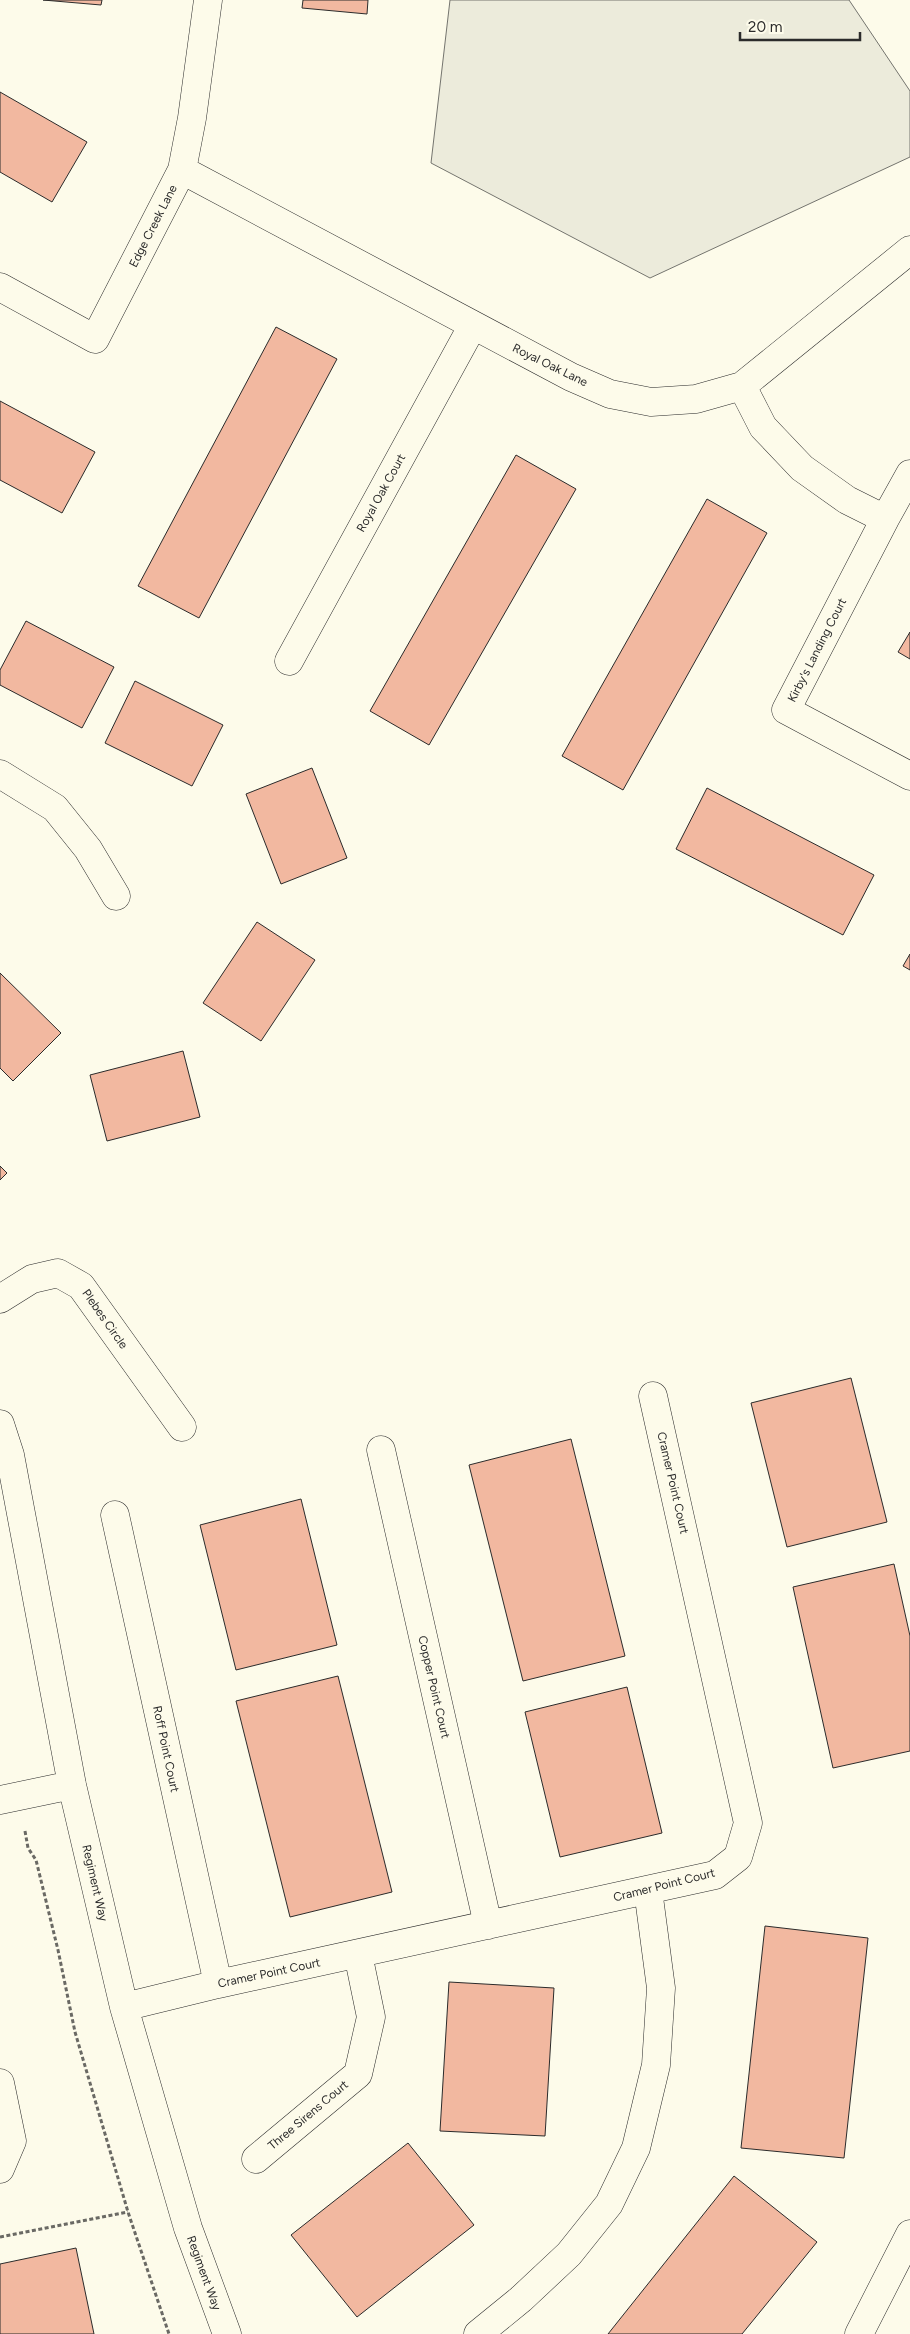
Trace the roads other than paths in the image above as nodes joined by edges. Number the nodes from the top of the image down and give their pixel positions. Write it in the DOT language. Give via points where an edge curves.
graph roads {
  1 [pos="208,0"];
  2 [pos="182,170"];
  3 [pos="910,250"];
  4 [pos="0,287"];
  5 [pos="473,325"];
  6 [pos="742,386"];
  7 [pos="910,474"];
  8 [pos="885,519"];
  9 [pos="289,662"];
  10 [pos="0,774"];
  11 [pos="910,776"];
  12 [pos="116,896"];
  13 [pos="0,1299"];
  14 [pos="653,1396"];
  15 [pos="0,1424"];
  16 [pos="182,1427"];
  17 [pos="381,1450"];
  18 [pos="115,1515"];
  19 [pos="72,1785"];
  20 [pos="9,1798"];
  21 [pos="648,1890"];
  22 [pos="488,1925"];
  23 [pos="358,1954"];
  24 [pos="218,1984"];
  25 [pos="124,2007"];
  26 [pos="0,2083"];
  27 [pos="256,2159"];
  28 [pos="0,2169"];
  29 [pos="910,2234"];
  30 [pos="227,2334"];
  31 [pos="478,2334"];
  32 [pos="859,2334"];
  1 -- 2 [label="street, Edge Creek Lane"];
  2 -- 4 [label="street, Edge Creek Lane" via="95,339"];
  2 -- 5 [label="street, Royal Oak Lane"];
  3 -- 6 [label="street, Royal Oak Lane"];
  5 -- 6 [label="street, Royal Oak Lane" via="610,394 651,402 696,399"];
  5 -- 9 [label="street, Royal Oak Court"];
  6 -- 8 [label="street" via="763,427 802,468 847,500"];
  7 -- 8 [label="street, Kirby's Landing Court"];
  8 -- 11 [label="street, Kirby's Landing Court" via="786,710"];
  10 -- 12 [label="street" via="55,808 88,849"];
  13 -- 16 [label="street, Plebes Circle" via="32,1279 58,1273 81,1286"];
  14 -- 21 [label="street, Cramer Point Court" via="748,1823 738,1857 715,1875"];
  15 -- 19 [label="street, Regiment Way" via="10,1455"];
  17 -- 22 [label="street, Copper Point Court"];
  18 -- 24 [label="street, Roff Point Court"];
  19 -- 20 [label="street"];
  19 -- 25 [label="street, Regiment Way"];
  21 -- 22 [label="street, Cramer Point Court"];
  21 -- 31 [label="street" via="661,1988 656,2065 636,2148 609,2204 569,2254"];
  22 -- 23 [label="street, Cramer Point Court"];
  23 -- 24 [label="street, Cramer Point Court"];
  23 -- 27 [label="street, Three Sirens Court" via="371,2017 358,2074"];
  24 -- 25 [label="street, Cramer Point Court"];
  25 -- 30 [label="street, Regiment Way" via="188,2228"];
  26 -- 28 [label="street" via="12,2141"];
  29 -- 32 [label="street"];
}
